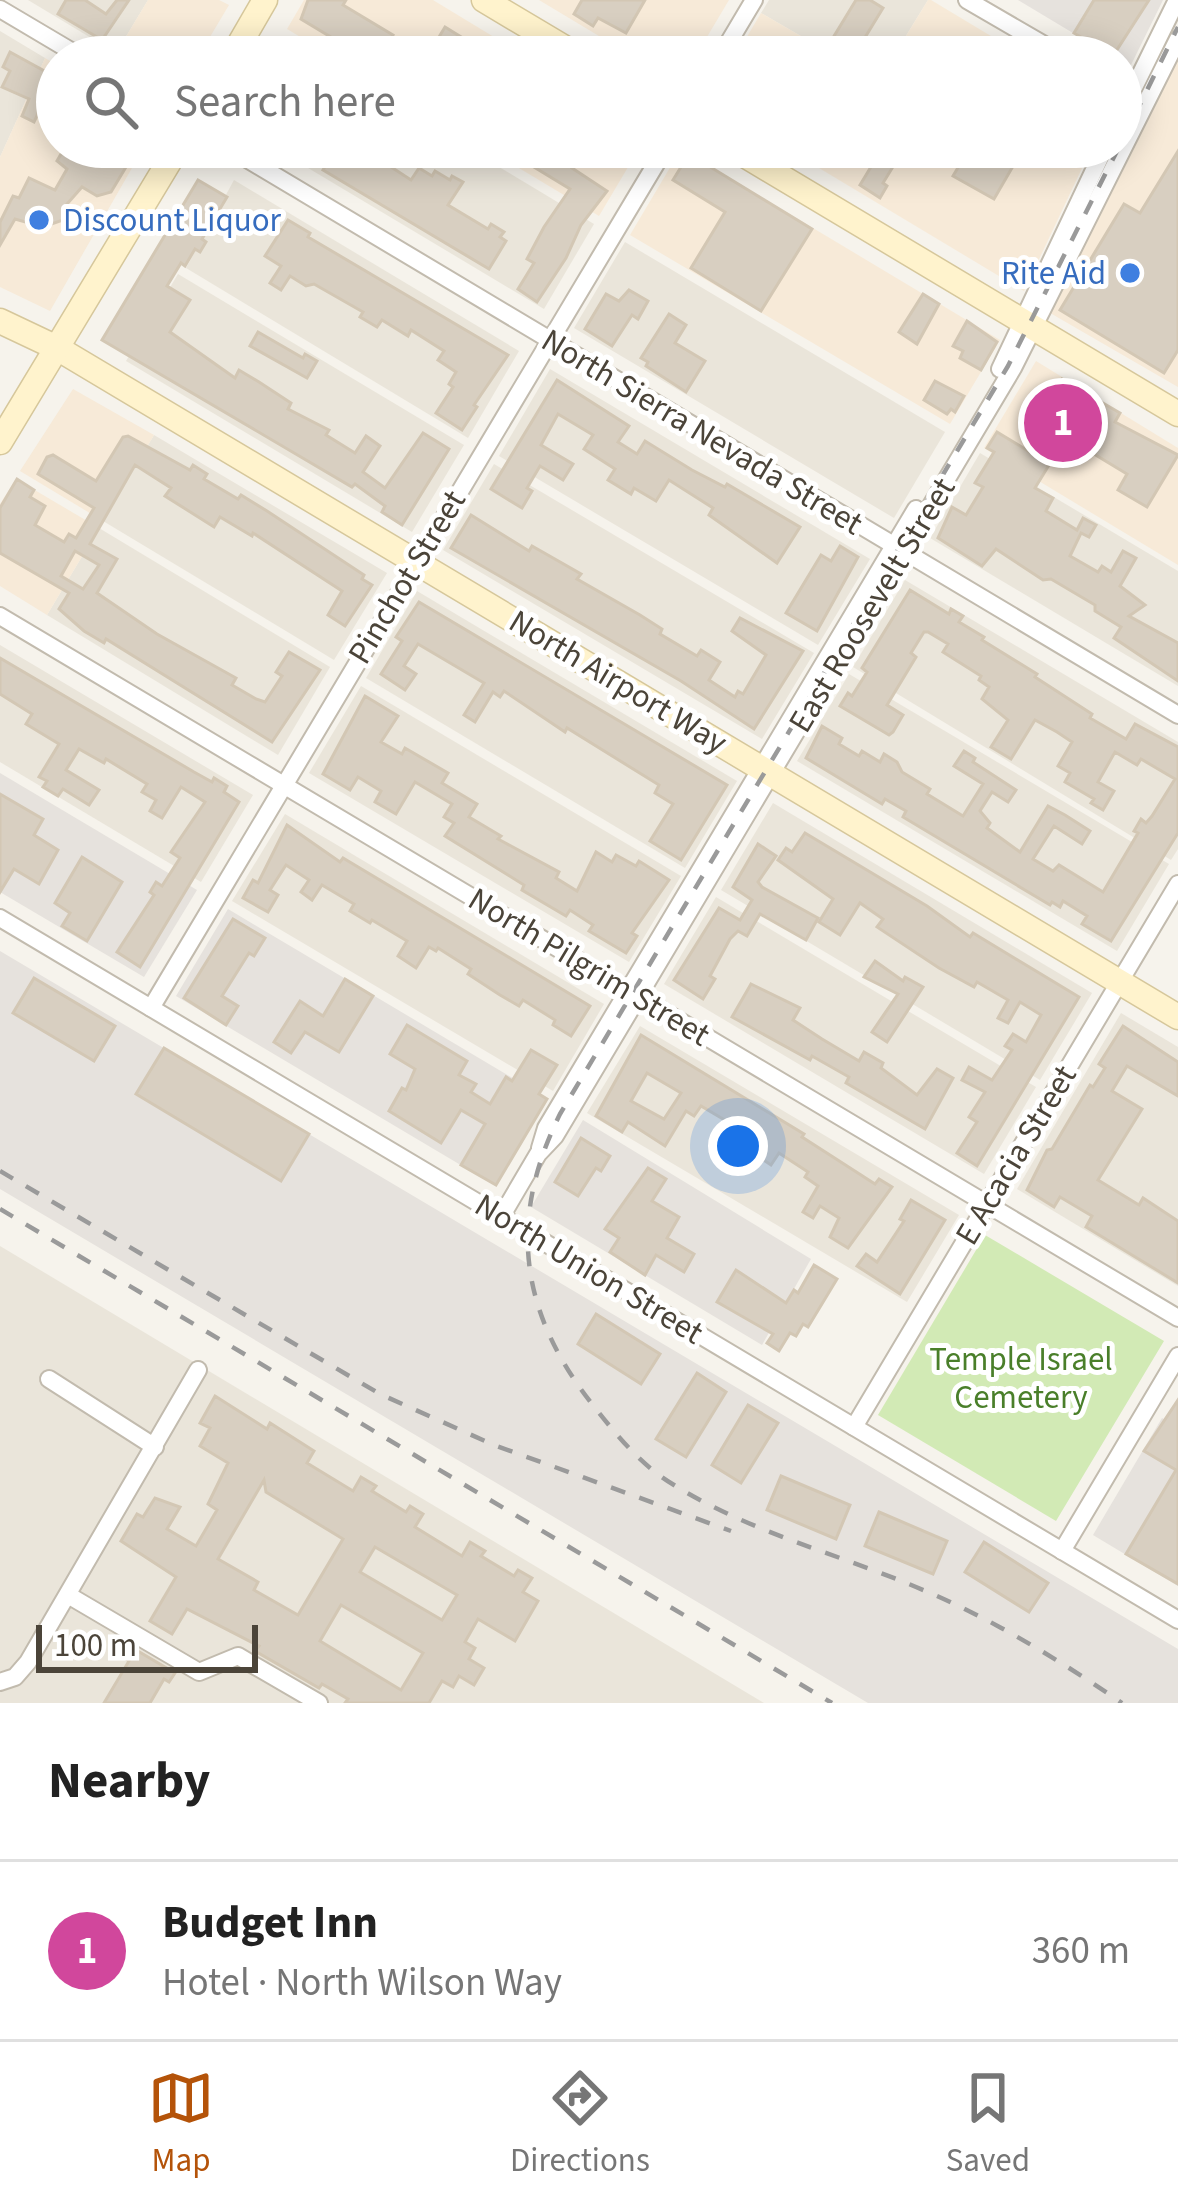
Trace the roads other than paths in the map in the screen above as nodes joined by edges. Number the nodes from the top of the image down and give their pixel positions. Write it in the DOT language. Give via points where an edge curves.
graph roads {
  1 [pos="265,0"];
  2 [pos="484,0"];
  3 [pos="754,0"];
  4 [pos="968,0"];
  5 [pos="1177,0"];
  6 [pos="0,9"];
  7 [pos="46,36"];
  8 [pos="244,36"];
  9 [pos="545,36"];
  10 [pos="733,36"];
  11 [pos="1029,36"];
  12 [pos="1178,39"];
  13 [pos="1142,76"];
  14 [pos="1142,84"];
  15 [pos="165,168"];
  16 [pos="261,168"];
  17 [pos="653,168"];
  18 [pos="765,168"];
  19 [pos="1096,168"];
  20 [pos="1100,168"];
  21 [pos="1028,324"];
  22 [pos="2,325"];
  23 [pos="550,341"];
  24 [pos="57,348"];
  25 [pos="1178,414"];
  26 [pos="0,442"];
  27 [pos="899,550"];
  28 [pos="417,563"];
  29 [pos="0,616"];
  30 [pos="1178,716"];
  31 [pos="766,772"];
  32 [pos="284,785"];
  33 [pos="1178,884"];
  34 [pos="0,918"];
  35 [pos="1119,982"];
  36 [pos="634,994"];
  37 [pos="151,1008"];
  38 [pos="1178,1017"];
  39 [pos="986,1204"];
  40 [pos="501,1217"];
  41 [pos="1178,1318"];
  42 [pos="1178,1356"];
  43 [pos="198,1370"];
  44 [pos="49,1378"];
  45 [pos="854,1427"];
  46 [pos="154,1447"];
  47 [pos="1062,1551"];
  48 [pos="68,1594"];
  49 [pos="1178,1620"];
  50 [pos="0,1682"];
  51 [pos="319,1703"];
  1 -- 8 [label="main road"];
  2 -- 9 [label="main road"];
  3 -- 10 [label="street"];
  4 -- 11 [label="street"];
  5 -- 13 [label="street, East Roosevelt Street"];
  6 -- 7 [label="street"];
  12 -- 14 [label="street, East Roosevelt Street"];
  15 -- 24 [label="main road"];
  16 -- 23 [label="street, North Sierra Nevada Street"];
  17 -- 23 [label="street, Pinchot Street"];
  18 -- 21 [label="main road"];
  19 -- 21 [label="street, East Roosevelt Street"];
  20 -- 21 [label="street, East Roosevelt Street"];
  21 -- 25 [label="main road"];
  21 -- 27 [label="street, East Roosevelt Street"];
  22 -- 24 [label="main road, North Airport Way"];
  23 -- 27 [label="street, North Sierra Nevada Street"];
  23 -- 28 [label="street, Pinchot Street"];
  24 -- 26 [label="main road"];
  24 -- 28 [label="main road, North Airport Way"];
  27 -- 30 [label="street, North Sierra Nevada Street"];
  27 -- 31 [label="street, East Roosevelt Street"];
  28 -- 31 [label="main road, North Airport Way"];
  28 -- 32 [label="street, Pinchot Street"];
  29 -- 32 [label="street, North Pilgrim Street"];
  31 -- 35 [label="main road, North Airport Way"];
  31 -- 36 [label="street, East Roosevelt Street"];
  32 -- 36 [label="street, North Pilgrim Street"];
  32 -- 37 [label="street, Pinchot Street"];
  33 -- 35 [label="street, E Acacia Street"];
  34 -- 37 [label="street, North Union Street"];
  35 -- 38 [label="main road, North Airport Way"];
  35 -- 39 [label="street, E Acacia Street"];
  36 -- 39 [label="street, North Pilgrim Street"];
  36 -- 40 [label="street, East Roosevelt Street"];
  37 -- 40 [label="street, North Union Street"];
  39 -- 41 [label="street, North Pilgrim Street"];
  39 -- 45 [label="street, E Acacia Street"];
  40 -- 45 [label="street, North Union Street"];
  42 -- 47 [label="street"];
  43 -- 46 [label="street"];
  44 -- 46 [label="street"];
  45 -- 47 [label="street, North Union Street"];
  46 -- 48 [label="street"];
  47 -- 49 [label="street, North Union Street"];
  48 -- 50 [label="street" via="20,1673"];
  48 -- 51 [label="street" via="199,1672 238,1656"];
}
